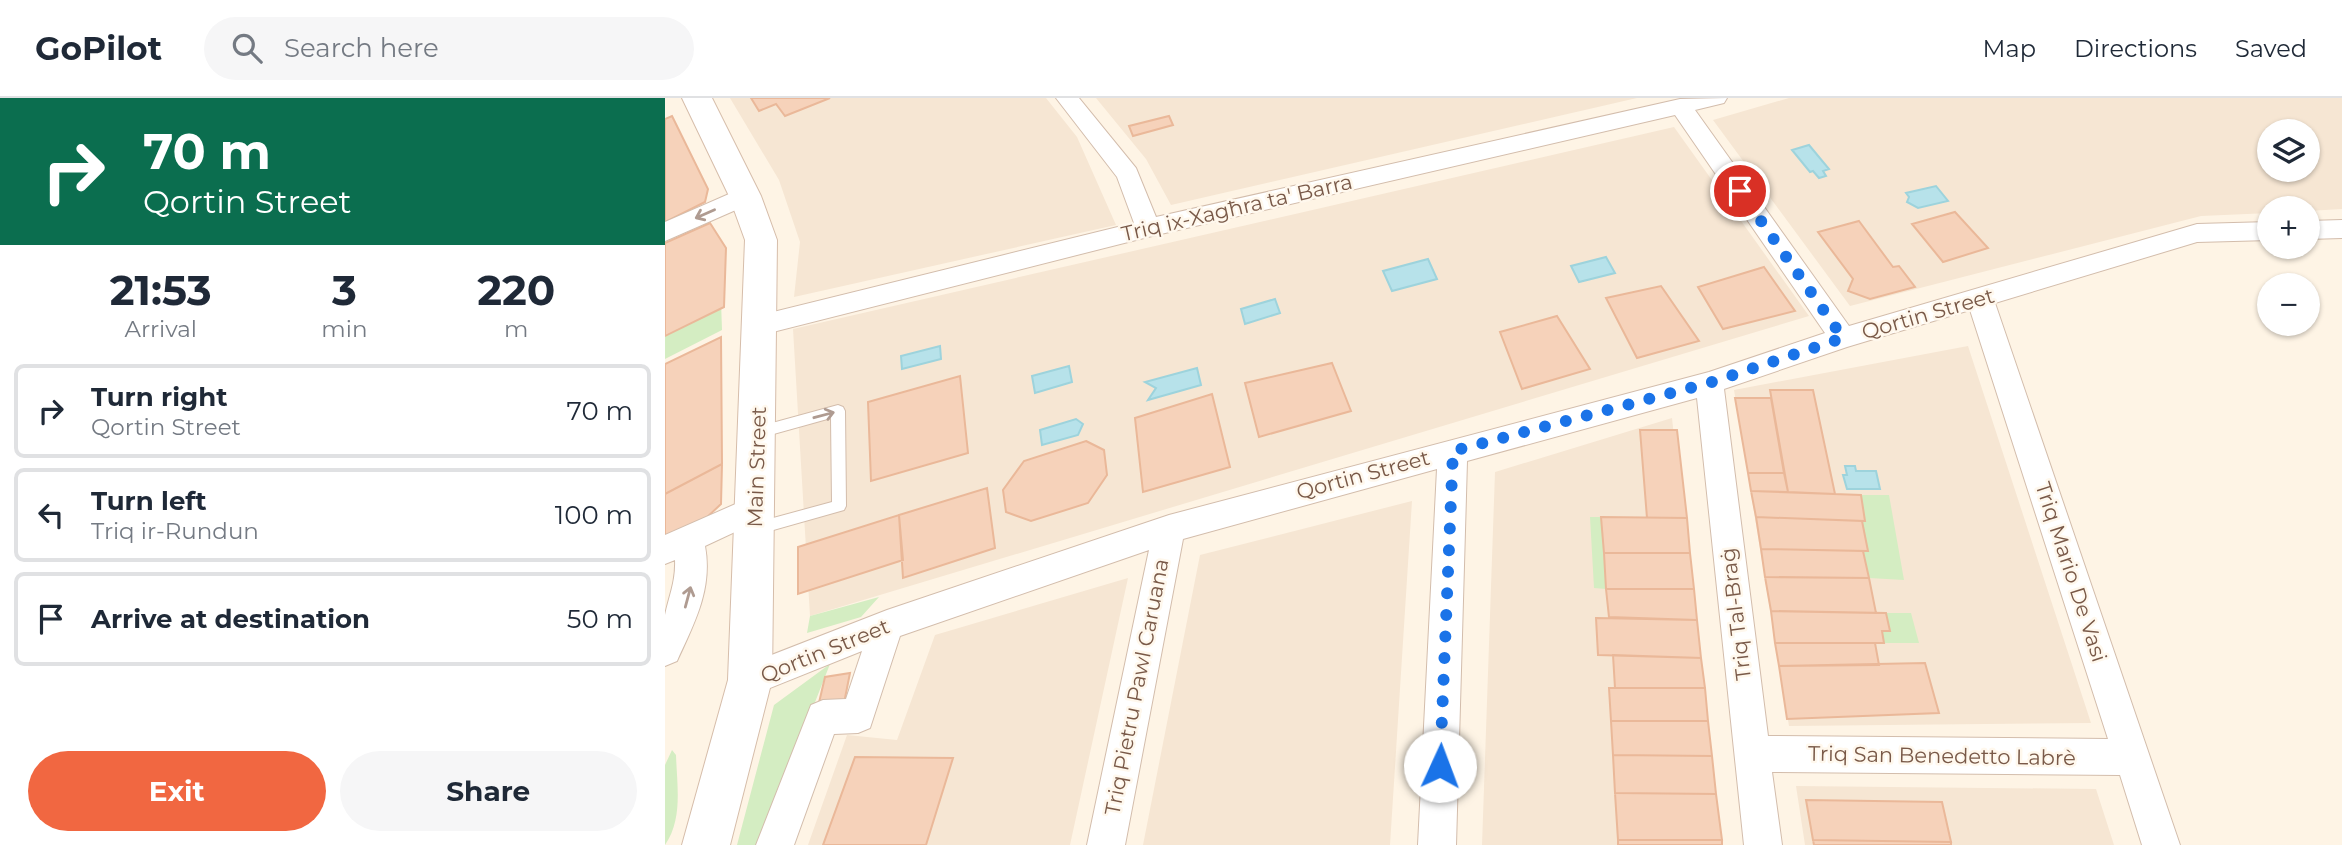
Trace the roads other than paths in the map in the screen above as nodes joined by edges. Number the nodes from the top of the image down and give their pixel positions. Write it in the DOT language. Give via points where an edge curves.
graph roads {
  1 [pos="697,98"];
  2 [pos="1067,98"];
  3 [pos="1716,98"];
  4 [pos="1680,106"];
  5 [pos="745,196"];
  6 [pos="1148,228"];
  7 [pos="2342,229"];
  8 [pos="2320,230"];
  9 [pos="2257,231"];
  10 [pos="665,232"];
  11 [pos="1980,299"];
  12 [pos="761,325"];
  13 [pos="1843,338"];
  14 [pos="1709,383"];
  15 [pos="758,432"];
  16 [pos="1453,451"];
  17 [pos="755,519"];
  18 [pos="1169,529"];
  19 [pos="677,545"];
  20 [pos="887,625"];
  21 [pos="665,650"];
  22 [pos="750,680"];
  23 [pos="1753,754"];
  24 [pos="2132,757"];
  25 [pos="706,845"];
  26 [pos="775,845"];
  27 [pos="1106,845"];
  28 [pos="1437,845"];
  29 [pos="1763,845"];
  30 [pos="2161,845"];
  1 -- 5 [label="main road, Main Street"];
  2 -- 6 [label="street" via="1128,174"];
  3 -- 4 [label="street, Triq ix-Xagħra ta' Barra"];
  4 -- 6 [label="street, Triq ix-Xagħra ta' Barra"];
  4 -- 13 [label="street"];
  5 -- 10 [label="street, one-way"];
  5 -- 12 [label="main road, Main Street" via="761,240"];
  6 -- 12 [label="street, Triq ix-Xagħra ta' Barra"];
  7 -- 8 [label="street"];
  9 -- 11 [label="street, Qortin Street" via="2197,233"];
  11 -- 13 [label="street, Qortin Street"];
  11 -- 24 [label="street, Triq Mario De Vasi"];
  12 -- 15 [label="main road, Main Street"];
  13 -- 14 [label="street, Qortin Street"];
  14 -- 16 [label="street, Qortin Street"];
  14 -- 23 [label="street, Triq Tal-Braġ"];
  15 -- 17 [label="main road, Main Street"];
  15 -- 17 [label="lane, one-way" via="838,411 839,506"];
  16 -- 18 [label="street, Qortin Street"];
  16 -- 28 [label="street"];
  17 -- 19 [label="street"];
  17 -- 22 [label="main road, Main Street"];
  18 -- 20 [label="street, Qortin Street"];
  18 -- 27 [label="street, Triq Pietru Pawl Caruana"];
  21 -- 19 [label="street, one-way" via="688,601 693,572"];
  20 -- 22 [label="street, Qortin Street"];
  20 -- 26 [label="street" via="858,716 824,717"];
  22 -- 25 [label="main road, Main Street"];
  23 -- 24 [label="street, Triq San Benedetto Labrè"];
  23 -- 29 [label="street, Triq Tal-Braġ"];
  24 -- 30 [label="street, Triq Mario De Vasi"];
}
